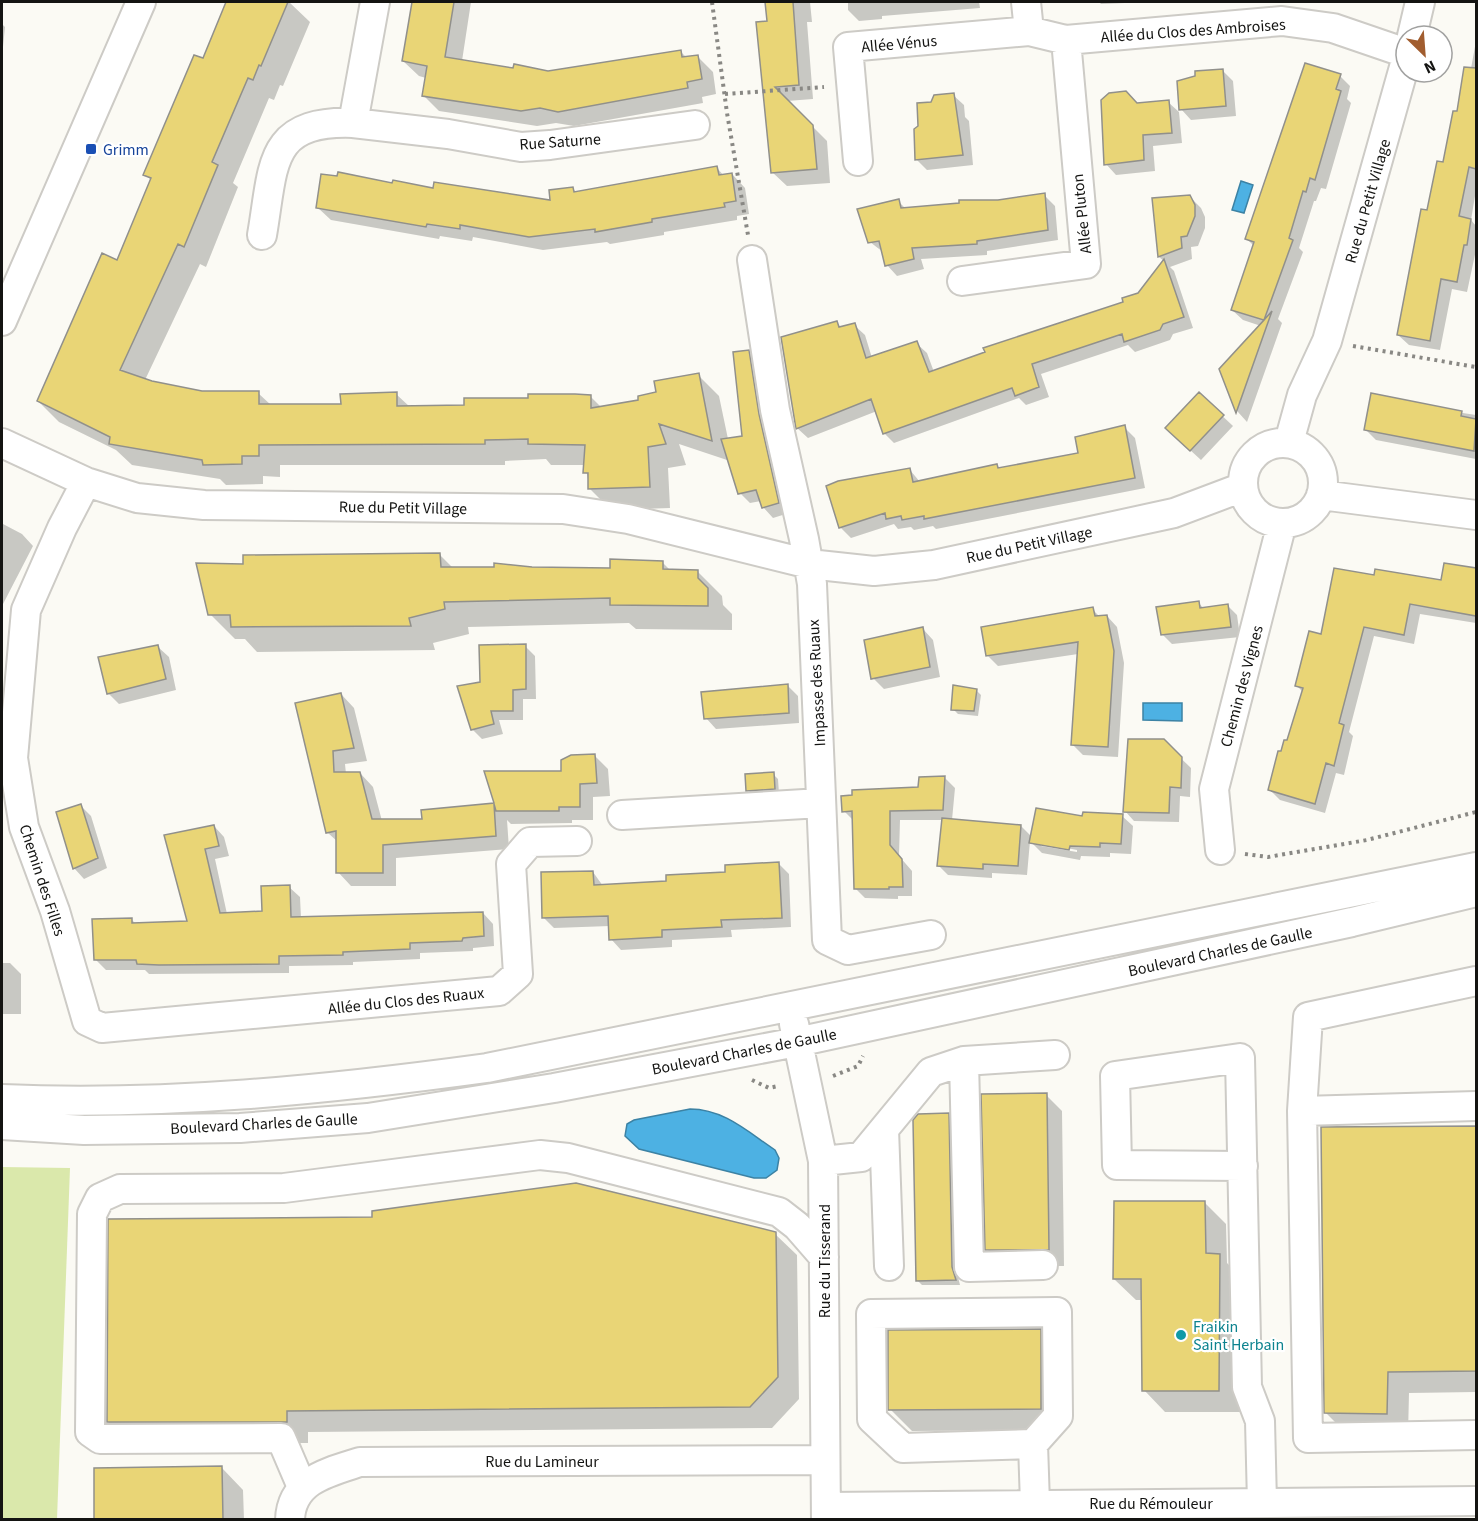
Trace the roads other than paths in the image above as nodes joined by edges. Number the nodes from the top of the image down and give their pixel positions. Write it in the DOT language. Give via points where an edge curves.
graph roads {
  1 [pos="141,2"];
  2 [pos="375,2"];
  3 [pos="1026,2"];
  4 [pos="1420,2"];
  5 [pos="1415,24"];
  6 [pos="1048,36"];
  7 [pos="1394,49"];
  8 [pos="1399,84"];
  9 [pos="353,123"];
  10 [pos="695,125"];
  11 [pos="858,161"];
  12 [pos="262,235"];
  13 [pos="752,260"];
  14 [pos="962,281"];
  15 [pos="2,321"];
  16 [pos="1289,442"];
  17 [pos="2,443"];
  18 [pos="86,482"];
  19 [pos="1243,488"];
  20 [pos="1321,495"];
  21 [pos="1476,515"];
  22 [pos="1282,523"];
  23 [pos="809,564"];
  24 [pos="821,803"];
  25 [pos="622,815"];
  26 [pos="577,841"];
  27 [pos="1220,850"];
  28 [pos="1476,867"];
  29 [pos="1476,892"];
  30 [pos="931,935"];
  31 [pos="1476,981"];
  32 [pos="790,1007"];
  33 [pos="102,1028"];
  34 [pos="797,1042"];
  35 [pos="1055,1055"];
  36 [pos="964,1061"];
  37 [pos="2,1099"];
  38 [pos="1476,1106"];
  39 [pos="1302,1111"];
  40 [pos="2,1125"];
  41 [pos="884,1129"];
  42 [pos="824,1161"];
  43 [pos="1243,1166"];
  44 [pos="824,1257"];
  45 [pos="1043,1265"];
  46 [pos="889,1266"];
  47 [pos="1476,1435"];
  48 [pos="1033,1444"];
  49 [pos="824,1460"];
  50 [pos="302,1487"];
  51 [pos="1476,1501"];
  52 [pos="1262,1503"];
  53 [pos="1035,1504"];
  54 [pos="826,1513"];
  55 [pos="291,1520"];
  1 -- 15 [label="street"];
  2 -- 9 [label="street"];
  3 -- 6 [label="street"];
  4 -- 5 [label="street"];
  6 -- 7 [label="street, Allée du Clos des Ambroises" via="1282,21 1333,28"];
  6 -- 11 [label="street, Allée Vénus" via="848,47"];
  6 -- 14 [label="street, Allée Pluton" via="1086,264"];
  8 -- 16 [label="street, Rue du Petit Village" via="1327,341 1302,395"];
  9 -- 10 [label="street, Rue Saturne" via="521,147"];
  9 -- 12 [label="street, Rue Saturne" via="326,122 304,127 284,143 274,165"];
  13 -- 23 [label="street" via="775,410"];
  16 -- 19 [label="street" via="1273,443 1258,450 1242,476"];
  16 -- 20 [label="street" via="1302,446 1316,458 1323,472"];
  17 -- 18 [label="street, Rue du Petit Village"];
  18 -- 23 [label="street, Rue du Petit Village" via="137,498 204,505 563,509 639,521"];
  18 -- 33 [label="street, Chemin des Filles" via="26,610 13,758 24,827 55,911 80,1003 87,1021"];
  19 -- 22 [label="street" via="1250,507 1261,518"];
  19 -- 23 [label="street, Rue du Petit Village" via="1174,513 934,565 873,571"];
  20 -- 21 [label="street"];
  20 -- 22 [label="street" via="1307,516"];
  22 -- 27 [label="street, Chemin des Vignes" via="1214,789"];
  23 -- 24 [label="street, Impasse des Ruaux"];
  24 -- 25 [label="street"];
  24 -- 30 [label="street, Impasse des Ruaux" via="827,940 848,950"];
  26 -- 33 [label="street, Allée du Clos des Ruaux" via="530,842 511,864 518,974 499,991"];
  28 -- 32 [label="street, Boulevard Charles de Gaulle"];
  29 -- 34 [label="street, Boulevard Charles de Gaulle"];
  31 -- 39 [label="street" via="1308,1017"];
  32 -- 34 [label="street, Rue du Tisserand"];
  32 -- 37 [label="street, Boulevard Charles de Gaulle" via="487,1068 341,1088 149,1101"];
  34 -- 40 [label="street, Boulevard Charles de Gaulle" via="368,1118 240,1128 84,1130"];
  34 -- 42 [label="street, Rue du Tisserand"];
  35 -- 36 [label="street"];
  36 -- 41 [label="street" via="931,1072"];
  36 -- 45 [label="street" via="969,1267"];
  38 -- 39 [label="street"];
  39 -- 47 [label="street" via="1308,1438"];
  41 -- 42 [label="street" via="861,1157"];
  41 -- 46 [label="street"];
  42 -- 44 [label="street, Rue du Tisserand"];
  43 -- 43 [label="street" via="1240,1058 1115,1076 1117,1165"];
  43 -- 52 [label="street" via="1247,1387 1260,1421"];
  44 -- 49 [label="street, Rue du Tisserand"];
  44 -- 50 [label="street" via="779,1212 568,1158 540,1155 296,1187 120,1189 100,1198 92,1214 90,1432 100,1439 281,1438"];
  48 -- 48 [label="street" via="903,1448 872,1419 871,1314 1057,1312 1058,1416"];
  48 -- 53 [label="street"];
  49 -- 50 [label="street, Rue du Lamineur" via="360,1462 317,1476"];
  49 -- 54 [label="street, Rue du Tisserand"];
  50 -- 55 [label="street" via="291,1510"];
  51 -- 52 [label="street, Rue du Rémouleur"];
  52 -- 53 [label="street, Rue du Rémouleur"];
  53 -- 54 [label="street, Rue du Rémouleur"];
}
